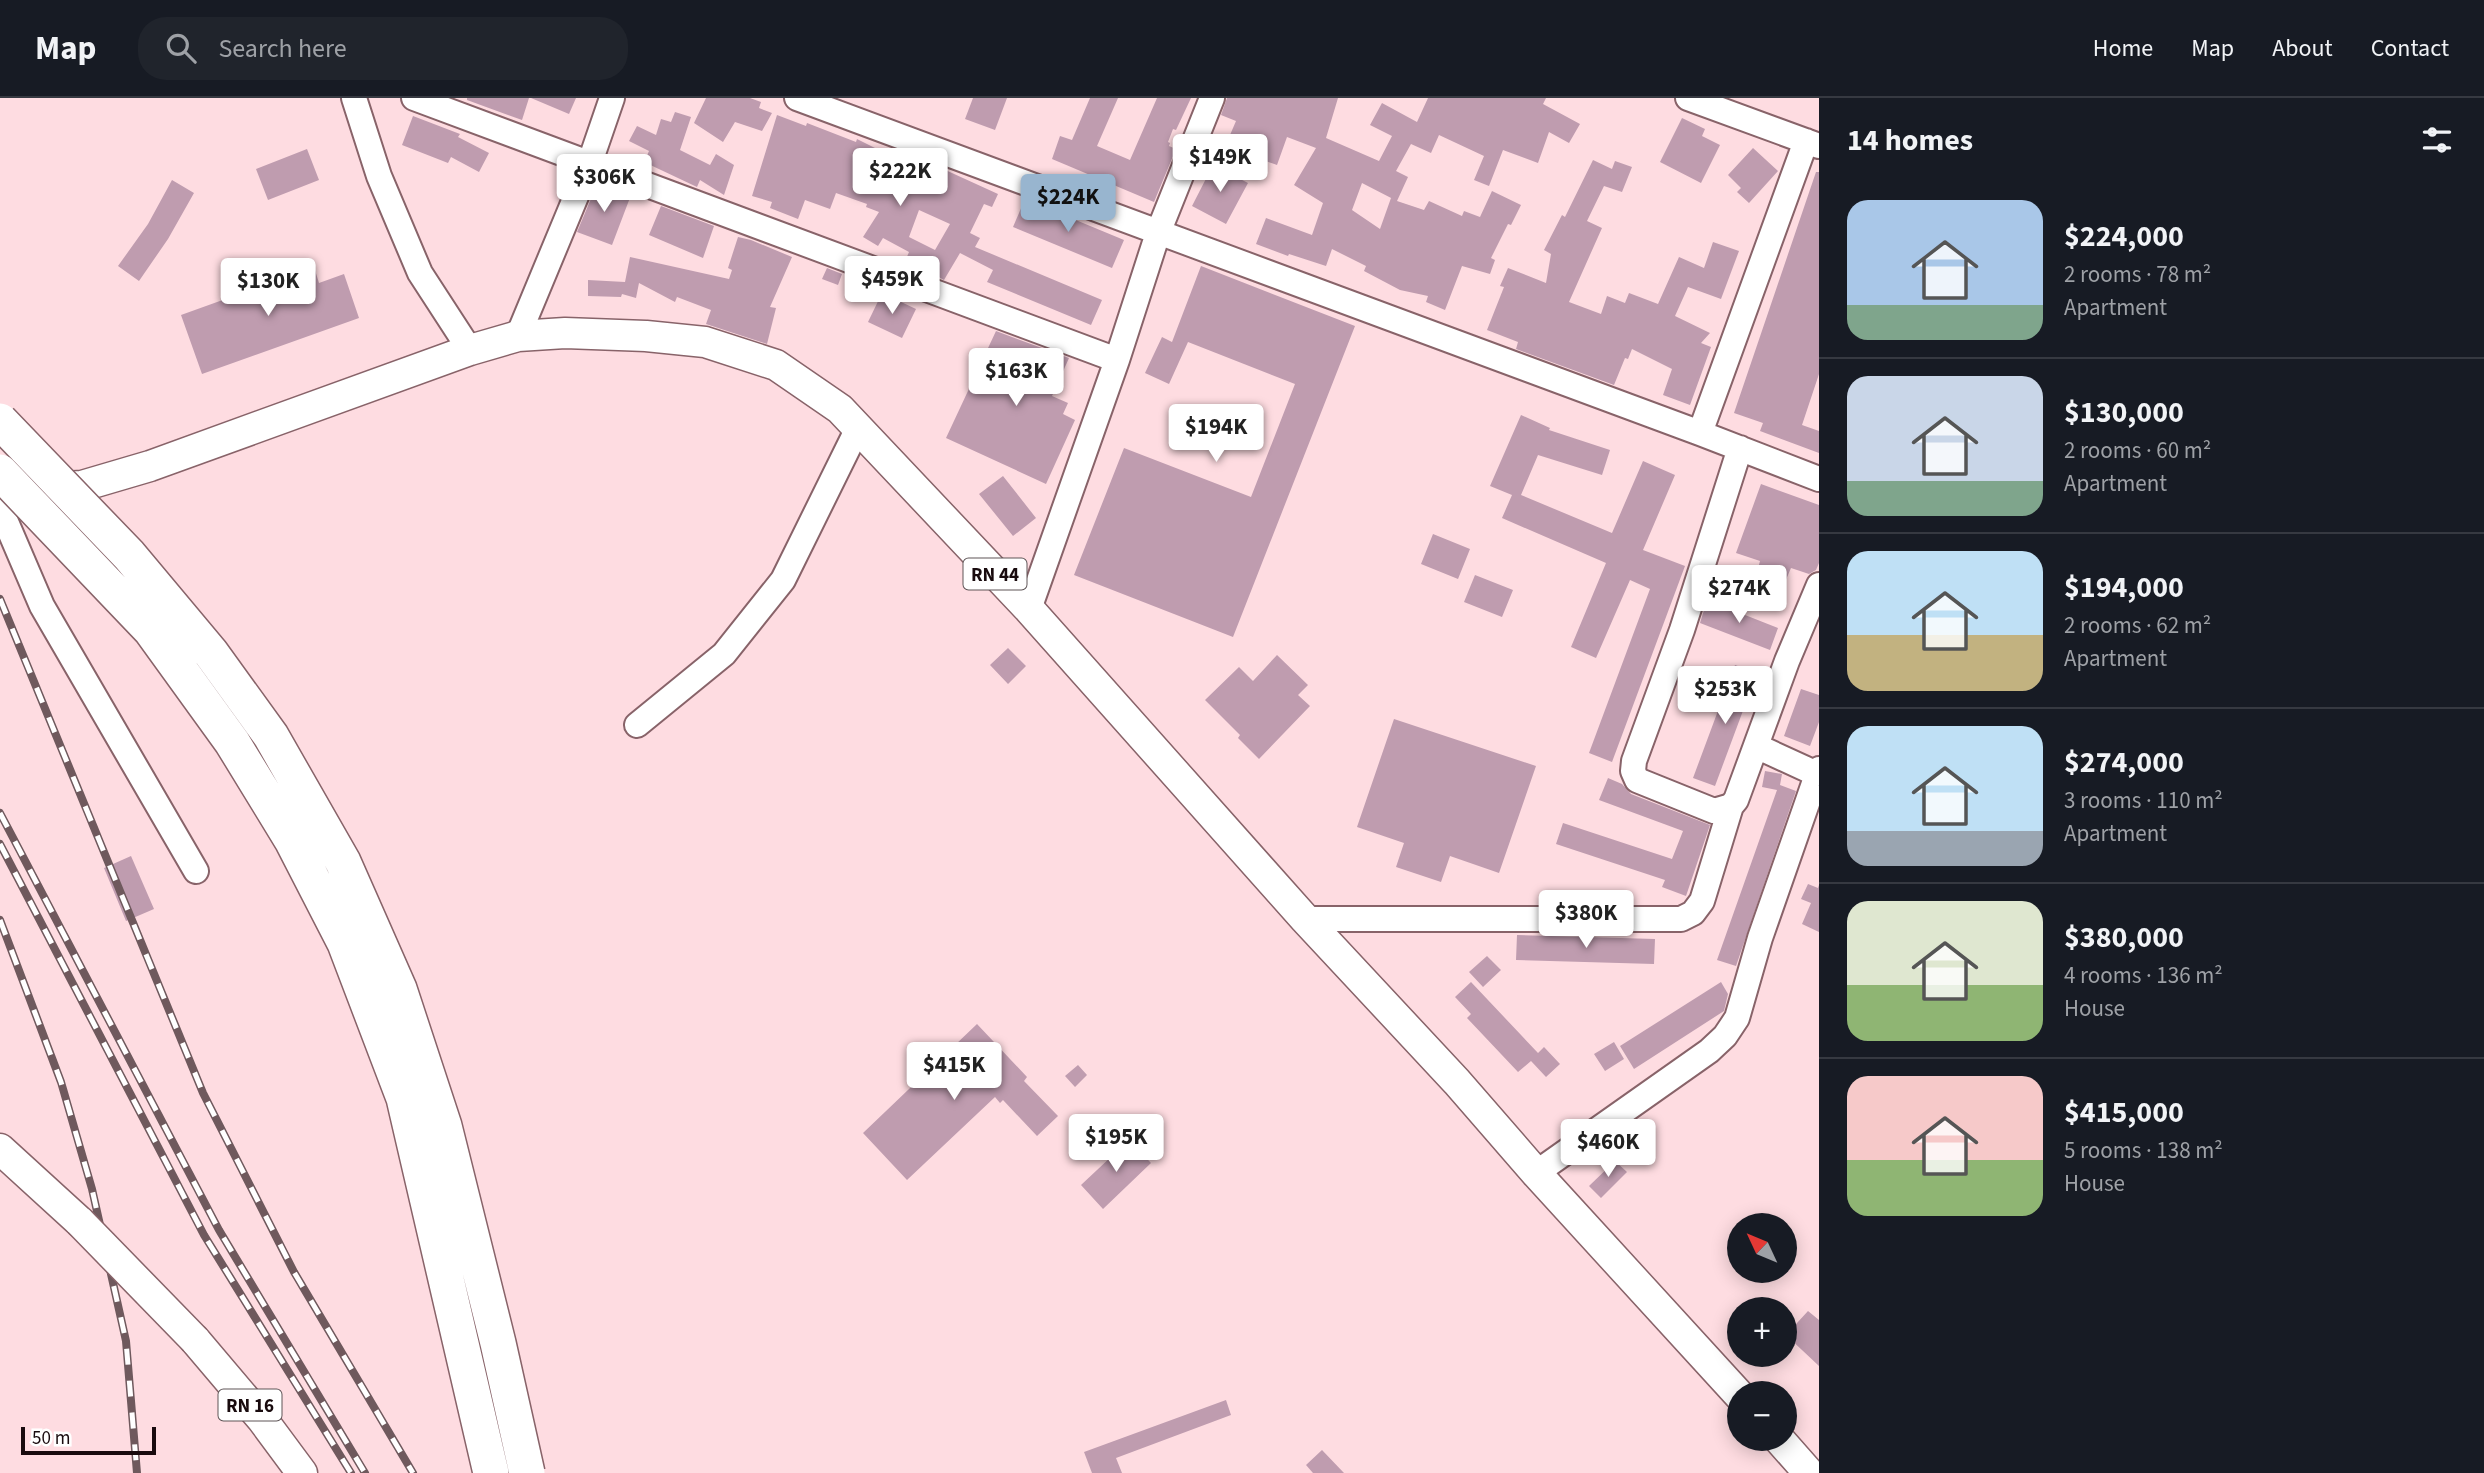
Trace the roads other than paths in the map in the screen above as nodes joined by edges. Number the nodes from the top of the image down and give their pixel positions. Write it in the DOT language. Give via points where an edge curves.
graph roads {
  1 [pos="354,98"];
  2 [pos="414,98"];
  3 [pos="612,98"];
  4 [pos="797,98"];
  5 [pos="1212,98"];
  6 [pos="1688,98"];
  7 [pos="1812,143"];
  8 [pos="589,164"];
  9 [pos="1158,233"];
  10 [pos="518,336"];
  11 [pos="470,351"];
  12 [pos="1117,360"];
  13 [pos="0,421"];
  14 [pos="858,428"];
  15 [pos="1700,433"];
  16 [pos="1740,449"];
  17 [pos="0,472"];
  18 [pos="1819,479"];
  19 [pos="0,491"];
  20 [pos="0,508"];
  21 [pos="1819,585"];
  22 [pos="1029,609"];
  23 [pos="636,725"];
  24 [pos="1756,746"];
  25 [pos="1818,771"];
  26 [pos="1731,806"];
  27 [pos="196,871"];
  28 [pos="1305,919"];
  29 [pos="0,1149"];
  30 [pos="1536,1173"];
  31 [pos="1727,1382"];
  32 [pos="1790,1451"];
  33 [pos="302,1473"];
  34 [pos="491,1473"];
  35 [pos="527,1473"];
  36 [pos="1809,1473"];
  1 -- 11 [label="street" via="379,176 420,273"];
  2 -- 8 [label="street"];
  3 -- 8 [label="street"];
  4 -- 9 [label="street"];
  5 -- 9 [label="street"];
  6 -- 7 [label="street"];
  7 -- 15 [label="street"];
  8 -- 10 [label="street"];
  8 -- 12 [label="street"];
  9 -- 12 [label="street"];
  9 -- 15 [label="street"];
  10 -- 11 [label="main road, RN 44"];
  10 -- 14 [label="main road, RN 44" via="565,333 705,342 776,365 840,409"];
  11 -- 19 [label="main road, RN 44" via="127,473 82,486"];
  12 -- 22 [label="street"];
  13 -- 35 [label="highway, bridge" via="129,555 211,653 271,736 343,862 399,989 444,1126"];
  14 -- 22 [label="main road, RN 44"];
  14 -- 23 [label="street" via="783,580 724,654"];
  15 -- 16 [label="street"];
  16 -- 18 [label="street"];
  16 -- 26 [label="street" via="1633,771 1637,780 1714,811"];
  17 -- 34 [label="highway, bridge" via="151,630 233,742 292,840 345,943 404,1098"];
  20 -- 27 [label="street" via="42,606"];
  21 -- 24 [label="street"];
  22 -- 28 [label="main road, RN 44"];
  24 -- 25 [label="street"];
  24 -- 26 [label="street"];
  25 -- 30 [label="street" via="1740,1009 1726,1036"];
  26 -- 28 [label="street" via="1702,901 1681,919"];
  28 -- 30 [label="main road, RN 44"];
  29 -- 33 [label="main road, RN 16, bridge" via="80,1222 195,1340"];
  30 -- 31 [label="main road, RN 44"];
  32 -- 36 [label="main road"];
}
